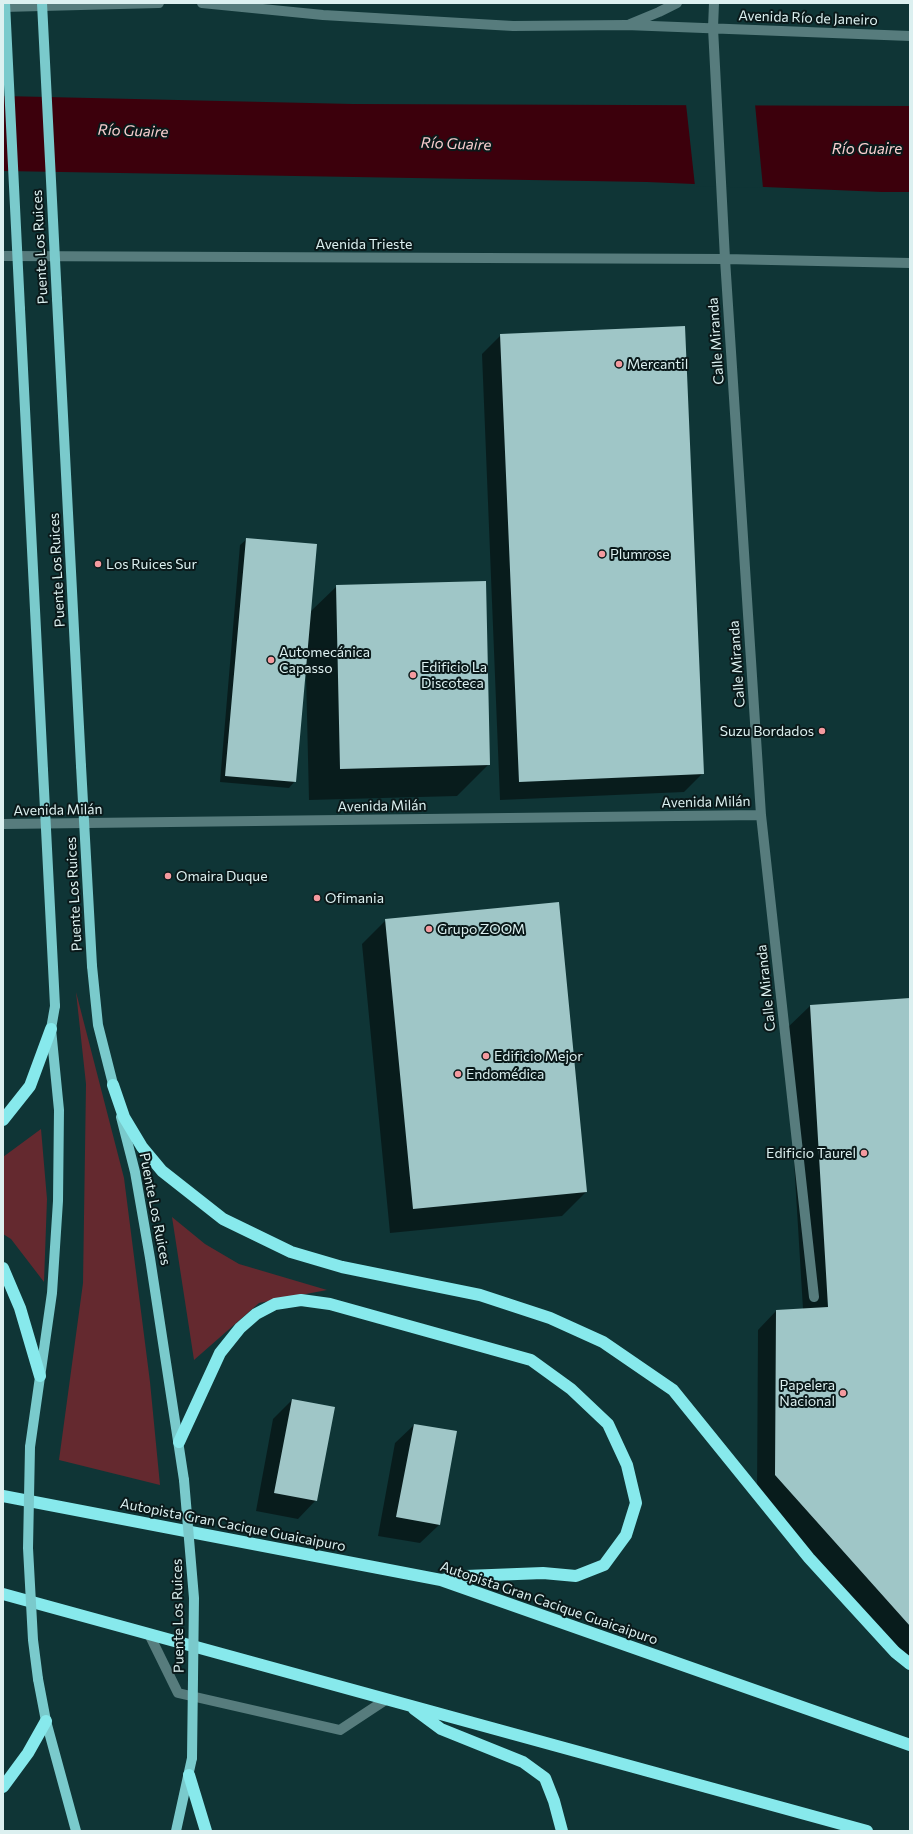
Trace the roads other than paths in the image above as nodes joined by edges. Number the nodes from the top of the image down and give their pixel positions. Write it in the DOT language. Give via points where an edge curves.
graph roads {
  1 [pos="5,3"];
  2 [pos="42,3"];
  3 [pos="159,3"];
  4 [pos="202,3"];
  5 [pos="677,3"];
  6 [pos="714,3"];
  7 [pos="3,8"];
  8 [pos="626,25"];
  9 [pos="713,28"];
  10 [pos="910,36"];
  11 [pos="3,256"];
  12 [pos="725,259"];
  13 [pos="910,262"];
  14 [pos="761,815"];
  15 [pos="3,824"];
  16 [pos="52,1029"];
  17 [pos="113,1085"];
  18 [pos="3,1120"];
  19 [pos="3,1268"];
  20 [pos="814,1297"];
  21 [pos="40,1376"];
  22 [pos="179,1442"];
  23 [pos="3,1496"];
  24 [pos="441,1580"];
  25 [pos="3,1594"];
  26 [pos="149,1634"];
  27 [pos="910,1664"];
  28 [pos="387,1699"];
  29 [pos="408,1704"];
  30 [pos="46,1721"];
  31 [pos="910,1745"];
  32 [pos="189,1775"];
  33 [pos="3,1787"];
  34 [pos="76,1831"];
  35 [pos="176,1831"];
  36 [pos="206,1831"];
  37 [pos="562,1831"];
  38 [pos="866,1831"];
  1 -- 16 [label="main road, Puente Los Ruices, bridge" via="54,1006"];
  2 -- 17 [label="main road, Puente Los Ruices, bridge" via="92,966 98,1024"];
  3 -- 7 [label="street"];
  4 -- 8 [label="street, Avenida Río de Janeiro" via="323,15 513,26"];
  5 -- 8 [label="street"];
  6 -- 9 [label="street, Calle Miranda"];
  8 -- 9 [label="street, Avenida Río de Janeiro"];
  9 -- 10 [label="street, Avenida Río de Janeiro"];
  9 -- 12 [label="street, Calle Miranda"];
  11 -- 12 [label="street, Avenida Trieste"];
  12 -- 13 [label="street, Avenida Trieste"];
  12 -- 14 [label="street, Calle Miranda"];
  14 -- 15 [label="street, Avenida Milán"];
  14 -- 20 [label="street, Calle Miranda"];
  16 -- 18 [label="highway" via="30,1086"];
  16 -- 21 [label="main road, Puente Los Ruices" via="59,1110 58,1201 52,1293"];
  17 -- 22 [label="main road, Puente Los Ruices" via="135,1172"];
  17 -- 27 [label="highway" via="124,1117 142,1147 162,1171 222,1218 291,1252 342,1267 480,1295 550,1318 603,1342 673,1390 809,1558 895,1652"];
  19 -- 21 [label="highway" via="20,1308"];
  21 -- 30 [label="main road, Puente Los Ruices, bridge" via="30,1447 28,1548 33,1640"];
  22 -- 24 [label="highway" via="220,1353 250,1319 275,1304 301,1300 330,1304 531,1360 571,1389 608,1424 627,1465 636,1503 626,1535 604,1565 576,1576 543,1573 466,1576"];
  22 -- 32 [label="main road, Puente Los Ruices, bridge" via="194,1598 192,1758"];
  23 -- 24 [label="highway, Autopista Gran Cacique Guaicaipuro"];
  24 -- 31 [label="highway, Autopista Gran Cacique Guaicaipuro"];
  25 -- 26 [label="highway"];
  26 -- 28 [label="highway"];
  26 -- 28 [label="street" via="178,1693 340,1730"];
  28 -- 29 [label="highway"];
  29 -- 37 [label="highway" via="441,1729 523,1762 544,1778 554,1801"];
  29 -- 38 [label="highway"];
  30 -- 33 [label="highway" via="28,1754"];
  30 -- 34 [label="main road, Puente Los Ruices"];
  32 -- 35 [label="main road, Puente Los Ruices"];
  32 -- 36 [label="highway"];
}
